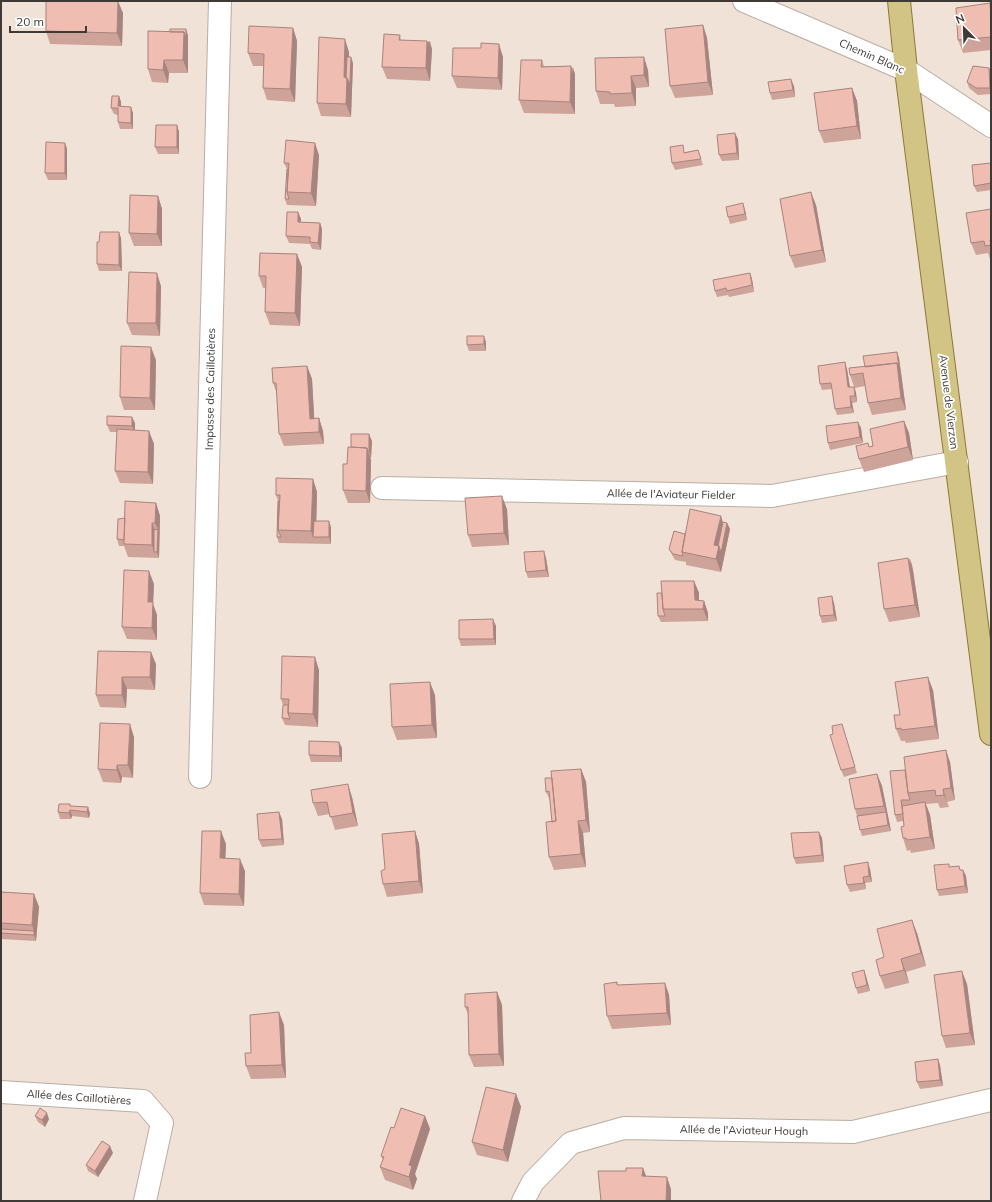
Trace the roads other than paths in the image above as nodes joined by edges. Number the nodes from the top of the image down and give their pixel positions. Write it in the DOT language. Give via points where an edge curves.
graph roads {
  1 [pos="220,1"];
  2 [pos="744,1"];
  3 [pos="899,1"];
  4 [pos="906,70"];
  5 [pos="991,126"];
  6 [pos="957,462"];
  7 [pos="382,488"];
  8 [pos="991,734"];
  9 [pos="200,776"];
  10 [pos="1,1092"];
  11 [pos="991,1100"];
  12 [pos="145,1201"];
  13 [pos="523,1201"];
  1 -- 9 [label="street, Impasse des Caillotières"];
  2 -- 4 [label="street, Chemin Blanc"];
  3 -- 4 [label="main road, Avenue de Vierzon"];
  4 -- 5 [label="street, Chemin Blanc"];
  4 -- 6 [label="main road, Avenue de Vierzon"];
  6 -- 7 [label="street, Allée de l'Aviateur Fielder" via="772,496"];
  6 -- 8 [label="main road, Avenue de Vierzon"];
  10 -- 12 [label="street, Allée des Caillotières" via="143,1101 162,1123"];
  11 -- 13 [label="street, Allée de l'Aviateur Hough" via="853,1132 624,1128 570,1143 533,1182"];
}
